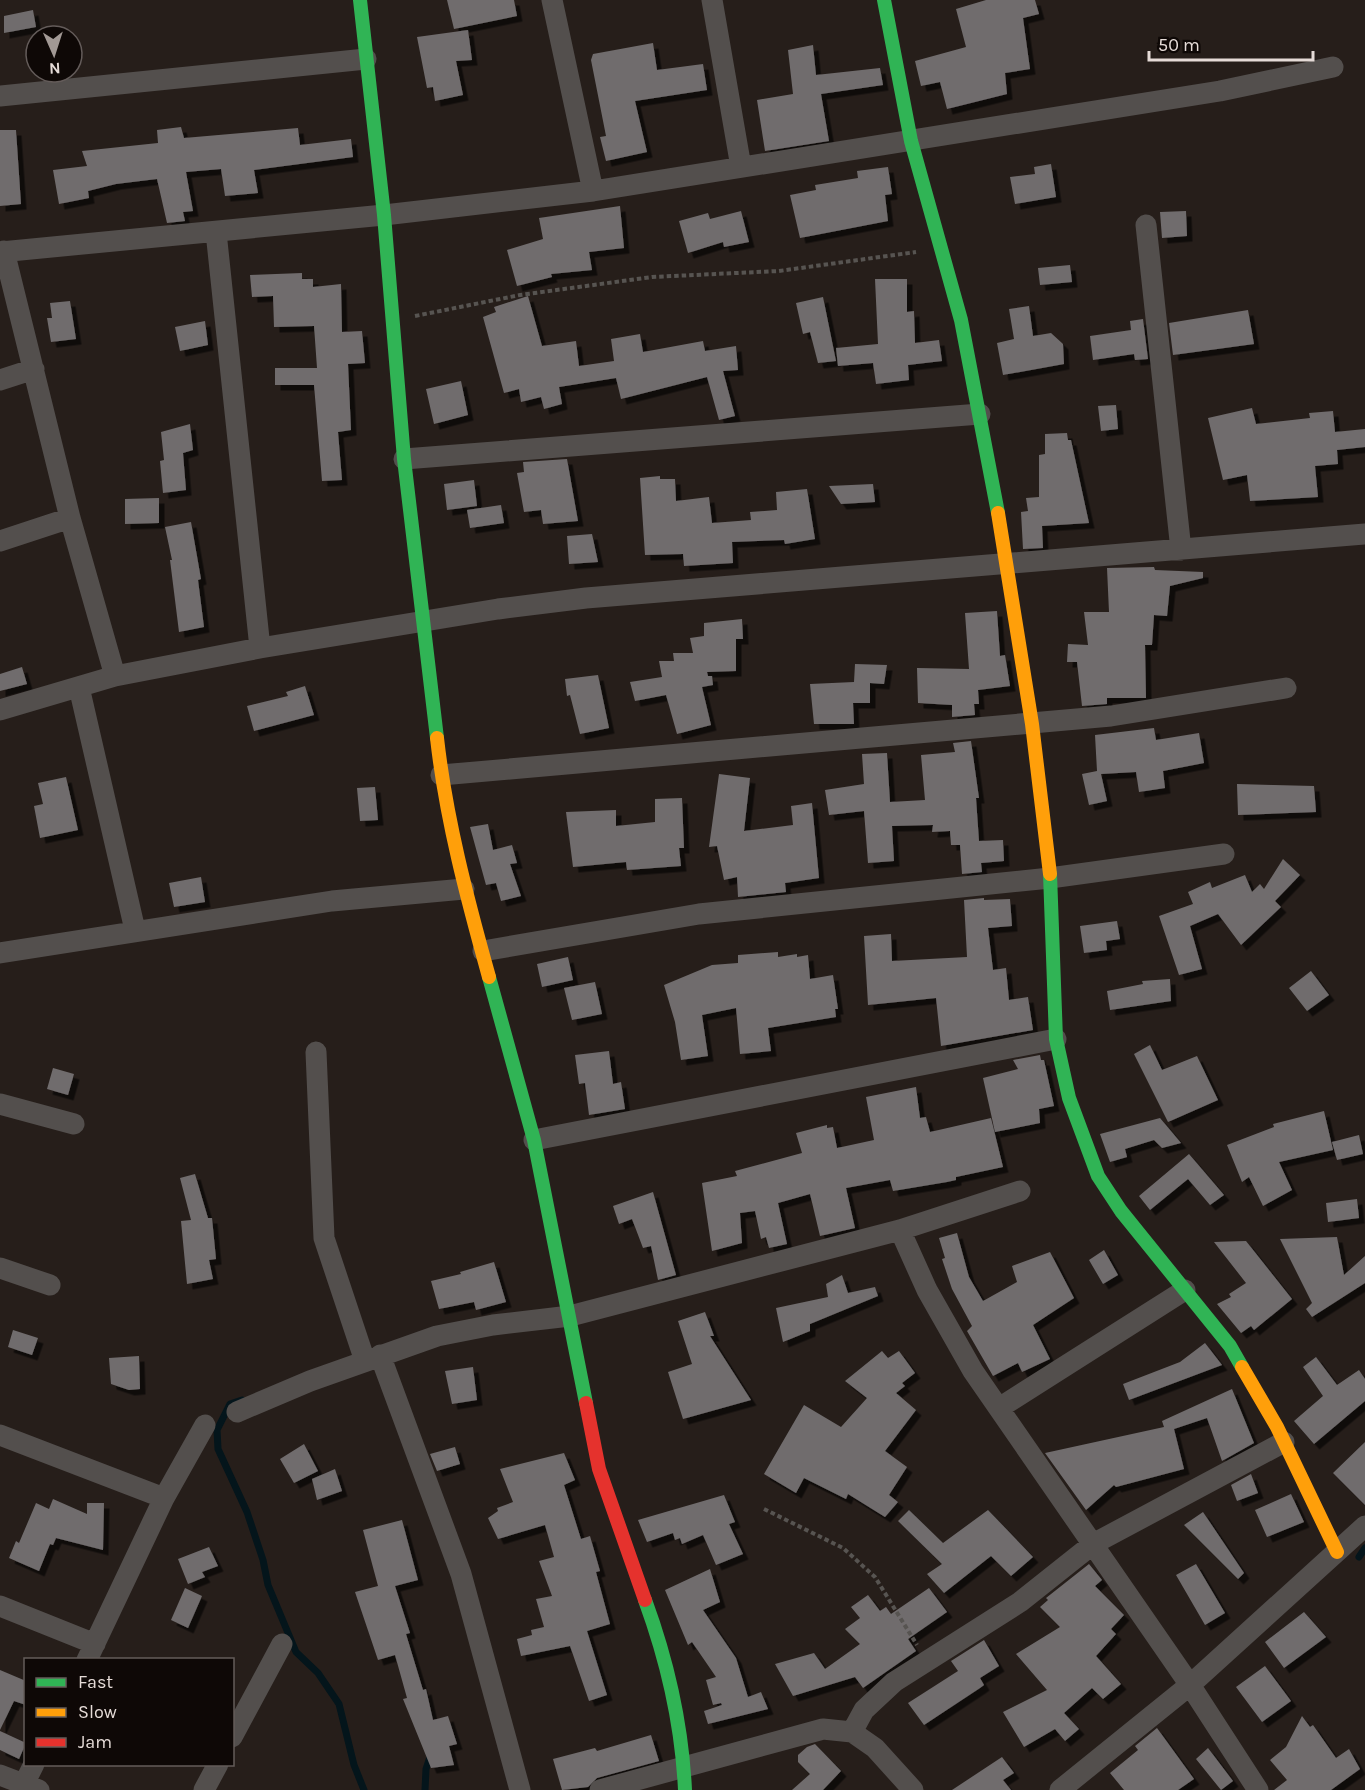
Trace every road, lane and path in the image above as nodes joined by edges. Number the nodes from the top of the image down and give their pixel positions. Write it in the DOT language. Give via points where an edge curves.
graph roads {
  1 [pos="360,0"];
  2 [pos="552,0"];
  3 [pos="712,0"];
  4 [pos="884,0"];
  5 [pos="366,59"];
  6 [pos="1333,67"];
  7 [pos="0,96"];
  8 [pos="911,141"];
  9 [pos="741,167"];
  10 [pos="593,191"];
  11 [pos="384,216"];
  12 [pos="1146,225"];
  13 [pos="216,232"];
  14 [pos="941,249"];
  15 [pos="2,252"];
  16 [pos="392,320"];
  17 [pos="34,369"];
  18 [pos="0,380"];
  19 [pos="980,414"];
  20 [pos="404,459"];
  21 [pos="70,518"];
  22 [pos="1365,534"];
  23 [pos="0,541"];
  24 [pos="1181,550"];
  25 [pos="1008,565"];
  26 [pos="422,622"];
  27 [pos="260,648"];
  28 [pos="115,676"];
  29 [pos="79,687"];
  30 [pos="1286,688"];
  31 [pos="0,710"];
  32 [pos="1032,724"];
  33 [pos="441,775"];
  34 [pos="1224,854"];
  35 [pos="1050,878"];
  36 [pos="464,889"];
  37 [pos="135,930"];
  38 [pos="483,951"];
  39 [pos="0,953"];
  40 [pos="1056,1039"];
  41 [pos="316,1052"];
  42 [pos="0,1104"];
  43 [pos="74,1124"];
  44 [pos="534,1140"];
  45 [pos="1020,1191"];
  46 [pos="900,1230"];
  47 [pos="0,1268"];
  48 [pos="50,1285"];
  49 [pos="1185,1290"];
  50 [pos="570,1316"];
  51 [pos="373,1358"];
  52 [pos="999,1408"];
  53 [pos="237,1412"];
  54 [pos="205,1425"];
  55 [pos="0,1435"];
  56 [pos="1284,1442"];
  57 [pos="164,1498"];
  58 [pos="764,1509"];
  59 [pos="1365,1526"];
  60 [pos="1093,1545"];
  61 [pos="1337,1552"];
  62 [pos="0,1606"];
  63 [pos="282,1644"];
  64 [pos="91,1652"];
  65 [pos="926,1662"];
  66 [pos="1190,1685"];
  67 [pos="852,1732"];
  68 [pos="234,1733"];
  69 [pos="34,1766"];
  70 [pos="217,1766"];
  71 [pos="684,1767"];
  72 [pos="0,1775"];
  73 [pos="28,1788"];
  74 [pos="204,1790"];
  75 [pos="520,1790"];
  76 [pos="600,1790"];
  77 [pos="685,1790"];
  78 [pos="913,1790"];
  79 [pos="1060,1790"];
  80 [pos="1258,1790"];
  1 -- 5 [label="main road"];
  2 -- 10 [label="street"];
  3 -- 9 [label="street"];
  4 -- 8 [label="main road"];
  5 -- 7 [label="street"];
  5 -- 11 [label="main road"];
  6 -- 8 [label="street" via="1220,91"];
  8 -- 9 [label="street"];
  8 -- 14 [label="main road"];
  9 -- 10 [label="street"];
  10 -- 11 [label="street"];
  11 -- 13 [label="street"];
  11 -- 16 [label="main road"];
  12 -- 24 [label="street"];
  13 -- 15 [label="street"];
  13 -- 27 [label="street"];
  14 -- 16 [label="path" via="779,272 652,277 520,295"];
  14 -- 19 [label="main road" via="961,320"];
  15 -- 17 [label="street"];
  16 -- 20 [label="main road"];
  17 -- 18 [label="street"];
  17 -- 21 [label="street"];
  19 -- 20 [label="street"];
  19 -- 25 [label="main road"];
  20 -- 26 [label="main road"];
  21 -- 23 [label="street"];
  21 -- 28 [label="street"];
  22 -- 24 [label="street"];
  24 -- 25 [label="street"];
  25 -- 26 [label="street" via="586,598"];
  25 -- 32 [label="main road"];
  26 -- 27 [label="street"];
  26 -- 33 [label="main road"];
  27 -- 28 [label="street"];
  28 -- 29 [label="street"];
  29 -- 31 [label="street"];
  29 -- 37 [label="street"];
  30 -- 32 [label="street" via="1110,716"];
  32 -- 33 [label="street"];
  32 -- 35 [label="main road"];
  33 -- 36 [label="main road"];
  34 -- 35 [label="street"];
  35 -- 38 [label="street" via="699,914"];
  35 -- 40 [label="main road"];
  36 -- 37 [label="street" via="332,901"];
  36 -- 38 [label="main road"];
  37 -- 39 [label="street"];
  38 -- 44 [label="main road"];
  40 -- 44 [label="street"];
  40 -- 49 [label="main road" via="1069,1098 1098,1176"];
  41 -- 51 [label="street" via="324,1238"];
  42 -- 43 [label="street"];
  44 -- 50 [label="main road"];
  45 -- 46 [label="street"];
  46 -- 50 [label="street"];
  46 -- 52 [label="street" via="927,1290"];
  47 -- 48 [label="street"];
  49 -- 52 [label="street"];
  49 -- 56 [label="main road" via="1230,1346"];
  50 -- 51 [label="street" via="466,1329"];
  50 -- 71 [label="main road" via="599,1469 651,1616 670,1687"];
  51 -- 53 [label="street"];
  51 -- 75 [label="street" via="461,1574"];
  52 -- 60 [label="street"];
  54 -- 57 [label="street"];
  55 -- 57 [label="street"];
  56 -- 60 [label="street"];
  56 -- 61 [label="main road"];
  57 -- 64 [label="street"];
  58 -- 65 [label="path" via="843,1548 875,1577"];
  59 -- 61 [label="street"];
  60 -- 65 [label="street" via="1020,1602"];
  60 -- 66 [label="street"];
  61 -- 66 [label="street"];
  62 -- 64 [label="street"];
  63 -- 68 [label="street"];
  65 -- 67 [label="street" via="894,1682 864,1710"];
  66 -- 79 [label="street"];
  66 -- 80 [label="street"];
  67 -- 71 [label="street" via="823,1729"];
  67 -- 78 [label="street" via="875,1748"];
  69 -- 73 [label="street"];
  70 -- 74 [label="street"];
  71 -- 76 [label="street"];
  71 -- 77 [label="main road"];
  72 -- 73 [label="street"];
}
